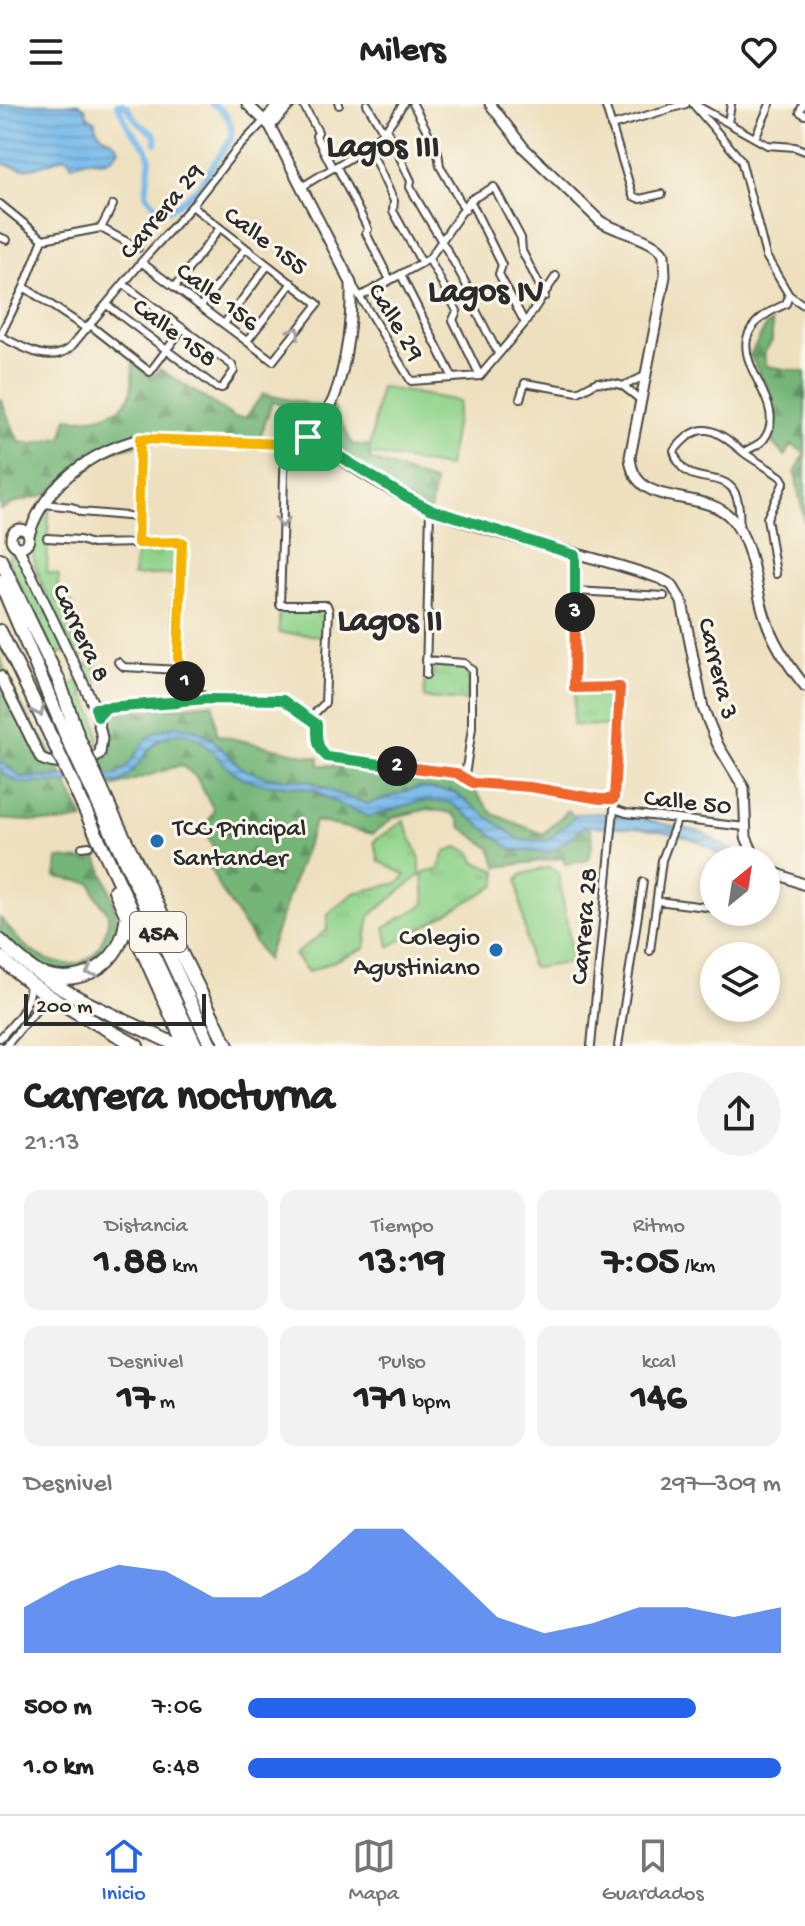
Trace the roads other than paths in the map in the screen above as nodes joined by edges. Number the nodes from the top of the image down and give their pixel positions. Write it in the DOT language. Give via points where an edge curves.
graph roads {
  1 [pos="247,104"];
  2 [pos="279,104"];
  3 [pos="290,104"];
  4 [pos="303,104"];
  5 [pos="367,104"];
  6 [pos="403,104"];
  7 [pos="413,104"];
  8 [pos="490,104"];
  9 [pos="605,104"];
  10 [pos="686,104"];
  11 [pos="694,104"];
  12 [pos="731,104"];
  13 [pos="770,104"];
  14 [pos="803,104"];
  15 [pos="805,115"];
  16 [pos="268,123"];
  17 [pos="728,123"];
  18 [pos="611,126"];
  19 [pos="387,130"];
  20 [pos="755,138"];
  21 [pos="369,147"];
  22 [pos="805,151"];
  23 [pos="332,167"];
  24 [pos="302,187"];
  25 [pos="662,194"];
  26 [pos="470,200"];
  27 [pos="0,204"];
  28 [pos="113,205"];
  29 [pos="192,206"];
  30 [pos="465,210"];
  31 [pos="101,228"];
  32 [pos="219,229"];
  33 [pos="43,239"];
  34 [pos="440,242"];
  35 [pos="138,248"];
  36 [pos="245,249"];
  37 [pos="426,261"];
  38 [pos="141,262"];
  39 [pos="268,265"];
  40 [pos="401,275"];
  41 [pos="556,276"];
  42 [pos="390,280"];
  43 [pos="292,283"];
  44 [pos="351,283"];
  45 [pos="123,284"];
  46 [pos="24,287"];
  47 [pos="175,287"];
  48 [pos="789,295"];
  49 [pos="361,296"];
  50 [pos="545,296"];
  51 [pos="786,304"];
  52 [pos="107,305"];
  53 [pos="201,306"];
  54 [pos="805,307"];
  55 [pos="525,323"];
  56 [pos="224,324"];
  57 [pos="88,327"];
  58 [pos="183,328"];
  59 [pos="0,336"];
  60 [pos="247,341"];
  61 [pos="168,350"];
  62 [pos="498,353"];
  63 [pos="273,361"];
  64 [pos="480,376"];
  65 [pos="645,376"];
  66 [pos="453,378"];
  67 [pos="623,386"];
  68 [pos="520,399"];
  69 [pos="642,401"];
  70 [pos="308,437"];
  71 [pos="140,439"];
  72 [pos="285,444"];
  73 [pos="744,452"];
  74 [pos="43,504"];
  75 [pos="430,509"];
  76 [pos="36,514"];
  77 [pos="138,517"];
  78 [pos="739,529"];
  79 [pos="29,537"];
  80 [pos="12,538"];
  81 [pos="47,538"];
  82 [pos="138,543"];
  83 [pos="575,555"];
  84 [pos="2,563"];
  85 [pos="28,565"];
  86 [pos="776,574"];
  87 [pos="0,581"];
  88 [pos="575,591"];
  89 [pos="664,596"];
  90 [pos="0,631"];
  91 [pos="426,660"];
  92 [pos="118,662"];
  93 [pos="180,670"];
  94 [pos="426,675"];
  95 [pos="0,676"];
  96 [pos="186,682"];
  97 [pos="805,686"];
  98 [pos="208,699"];
  99 [pos="177,703"];
  100 [pos="106,708"];
  101 [pos="97,713"];
  102 [pos="310,718"];
  103 [pos="72,738"];
  104 [pos="465,776"];
  105 [pos="614,799"];
  106 [pos="614,811"];
  107 [pos="109,816"];
  108 [pos="676,822"];
  109 [pos="745,827"];
  110 [pos="117,844"];
  111 [pos="90,845"];
  112 [pos="748,846"];
  113 [pos="780,875"];
  114 [pos="145,881"];
  115 [pos="643,882"];
  116 [pos="805,885"];
  117 [pos="657,901"];
  118 [pos="700,906"];
  119 [pos="126,920"];
  120 [pos="0,940"];
  121 [pos="650,951"];
  122 [pos="0,957"];
  123 [pos="30,968"];
  124 [pos="30,982"];
  125 [pos="60,1002"];
  126 [pos="0,1038"];
  127 [pos="174,1044"];
  128 [pos="6,1046"];
  129 [pos="137,1046"];
  130 [pos="185,1046"];
  131 [pos="196,1046"];
  132 [pos="211,1046"];
  133 [pos="227,1046"];
  134 [pos="591,1046"];
  135 [pos="618,1046"];
  1 -- 16 [label="main road"];
  2 -- 16 [label="main road"];
  3 -- 16 [label="main road"];
  4 -- 23 [label="street"];
  5 -- 19 [label="street"];
  6 -- 19 [label="street"];
  7 -- 30 [label="street"];
  8 -- 65 [label="main road" via="524,148 600,221 661,249 665,276"];
  9 -- 18 [label="street"];
  10 -- 18 [label="street"];
  11 -- 17 [label="street"];
  11 -- 48 [label="street" via="741,160 766,256"];
  12 -- 17 [label="street"];
  13 -- 20 [label="street"];
  14 -- 15 [label="street" via="800,112"];
  16 -- 24 [label="main road"];
  16 -- 29 [label="street, Carrera 29" via="235,151"];
  17 -- 20 [label="street"];
  18 -- 25 [label="street" via="633,196"];
  19 -- 21 [label="street"];
  19 -- 34 [label="street"];
  20 -- 22 [label="street"];
  21 -- 23 [label="street"];
  21 -- 37 [label="street" via="394,201 393,211"];
  23 -- 24 [label="street"];
  23 -- 42 [label="street" via="338,169"];
  24 -- 44 [label="main road"];
  26 -- 30 [label="street"];
  26 -- 50 [label="street" via="494,187"];
  26 -- 55 [label="street"];
  27 -- 33 [label="street"];
  28 -- 31 [label="street"];
  29 -- 32 [label="street, Calle 155"];
  29 -- 38 [label="street, Carrera 29"];
  30 -- 34 [label="street"];
  31 -- 33 [label="street"];
  31 -- 35 [label="street"];
  32 -- 36 [label="street, Calle 155"];
  32 -- 47 [label="street"];
  33 -- 46 [label="street"];
  34 -- 37 [label="street"];
  34 -- 62 [label="street" via="450,252"];
  36 -- 39 [label="street, Calle 155"];
  36 -- 53 [label="street"];
  37 -- 40 [label="street"];
  37 -- 64 [label="street" via="457,311 453,320"];
  38 -- 45 [label="street, Carrera 29"];
  38 -- 47 [label="street, Calle 156"];
  39 -- 43 [label="street, Calle 155"];
  39 -- 56 [label="street"];
  40 -- 42 [label="street"];
  40 -- 66 [label="street"];
  41 -- 50 [label="street"];
  42 -- 49 [label="street"];
  43 -- 60 [label="street"];
  63 -- 43 [label="street, Calle 155, one-way" via="318,304"];
  44 -- 49 [label="street, Calle 29"];
  44 -- 70 [label="main road" via="352,306 335,398"];
  45 -- 52 [label="street, Carrera 29"];
  45 -- 58 [label="street"];
  46 -- 57 [label="street"];
  46 -- 59 [label="street"];
  47 -- 53 [label="street, Calle 156"];
  48 -- 51 [label="street"];
  48 -- 54 [label="street"];
  49 -- 66 [label="street, Calle 29" via="411,381"];
  50 -- 55 [label="street"];
  51 -- 54 [label="street"];
  51 -- 73 [label="street" via="756,322 748,339 750,368 770,415 762,442"];
  52 -- 57 [label="street, Carrera 29"];
  52 -- 61 [label="street, Calle 158"];
  53 -- 56 [label="street, Calle 156"];
  55 -- 62 [label="street"];
  56 -- 60 [label="street, Calle 156"];
  57 -- 59 [label="street, Carrera 29" via="66,352 51,355"];
  57 -- 61 [label="street" via="150,372"];
  58 -- 61 [label="street"];
  58 -- 61 [label="street, Calle 158" via="235,369 220,389"];
  60 -- 63 [label="street, Calle 156"];
  62 -- 64 [label="street"];
  64 -- 66 [label="street"];
  65 -- 67 [label="street"];
  65 -- 69 [label="main road"];
  67 -- 68 [label="street" via="597,382 578,392 525,383"];
  67 -- 69 [label="street"];
  69 -- 78 [label="main road" via="630,457 638,481 656,494 702,501 729,515"];
  70 -- 72 [label="main road"];
  70 -- 75 [label="main road"];
  71 -- 72 [label="main road"];
  71 -- 74 [label="main road" via="80,465"];
  71 -- 77 [label="street"];
  72 -- 102 [label="street, one-way" via="280,605 327,605 329,611 325,703"];
  73 -- 78 [label="street" via="724,436 700,428 674,451 685,471 731,487 741,504"];
  73 -- 86 [label="street" via="784,482 767,518"];
  74 -- 76 [label="main road"];
  74 -- 77 [label="street"];
  75 -- 83 [label="main road"];
  75 -- 91 [label="street"];
  76 -- 79 [label="main road, Carrera 8"];
  76 -- 80 [label="main road"];
  77 -- 82 [label="street"];
  78 -- 97 [label="main road" via="774,641"];
  79 -- 80 [label="main road" via="25,530"];
  79 -- 80 [label="main road" via="24,546"];
  79 -- 85 [label="main road, Carrera 8"];
  80 -- 84 [label="main road"];
  80 -- 85 [label="main road, Carrera 8"];
  81 -- 82 [label="street"];
  82 -- 93 [label="street" via="182,542"];
  83 -- 88 [label="street"];
  83 -- 109 [label="main road, Carrera 3" via="672,585 682,602 708,724 746,794"];
  84 -- 103 [label="highway" via="59,681"];
  85 -- 101 [label="main road, Carrera 8"];
  87 -- 103 [label="highway, 45A"];
  88 -- 89 [label="street"];
  88 -- 105 [label="street, Carrera 28" via="574,688 620,687"];
  90 -- 111 [label="highway, 45A, one-way, bridge" via="91,823"];
  91 -- 94 [label="street"];
  91 -- 104 [label="street" via="468,664 472,670"];
  92 -- 93 [label="street" via="124,667"];
  93 -- 96 [label="street"];
  95 -- 101 [label="main road, Carrera 8" via="36,753 49,763 96,758 102,749"];
  96 -- 98 [label="street"];
  96 -- 99 [label="street"];
  98 -- 99 [label="street"];
  98 -- 102 [label="street" via="283,700"];
  99 -- 100 [label="street"];
  100 -- 101 [label="main road"];
  102 -- 104 [label="street" via="317,724 319,749 327,757"];
  103 -- 107 [label="highway, 45A, bridge"];
  104 -- 105 [label="street" via="473,783"];
  105 -- 106 [label="street, Carrera 28"];
  106 -- 108 [label="street, Calle 50"];
  106 -- 134 [label="street, Carrera 28"];
  107 -- 110 [label="highway, 45A"];
  107 -- 114 [label="highway"];
  108 -- 109 [label="street, Calle 50"];
  108 -- 117 [label="street" via="662,860"];
  109 -- 112 [label="main road, Carrera 3"];
  110 -- 114 [label="highway"];
  110 -- 132 [label="highway, 45A"];
  111 -- 119 [label="highway, 45A"];
  111 -- 131 [label="highway, 45A"];
  113 -- 116 [label="main road"];
  114 -- 133 [label="highway"];
  115 -- 135 [label="street"];
  117 -- 118 [label="street"];
  117 -- 121 [label="street"];
  119 -- 123 [label="highway, one-way" via="116,951 91,972 63,978"];
  119 -- 130 [label="highway, 45A"];
  120 -- 123 [label="highway"];
  122 -- 124 [label="highway"];
  123 -- 127 [label="highway" via="80,1001"];
  124 -- 125 [label="highway"];
  124 -- 126 [label="street" via="26,1008"];
  125 -- 128 [label="street" via="38,1008"];
  125 -- 129 [label="highway"];
}
